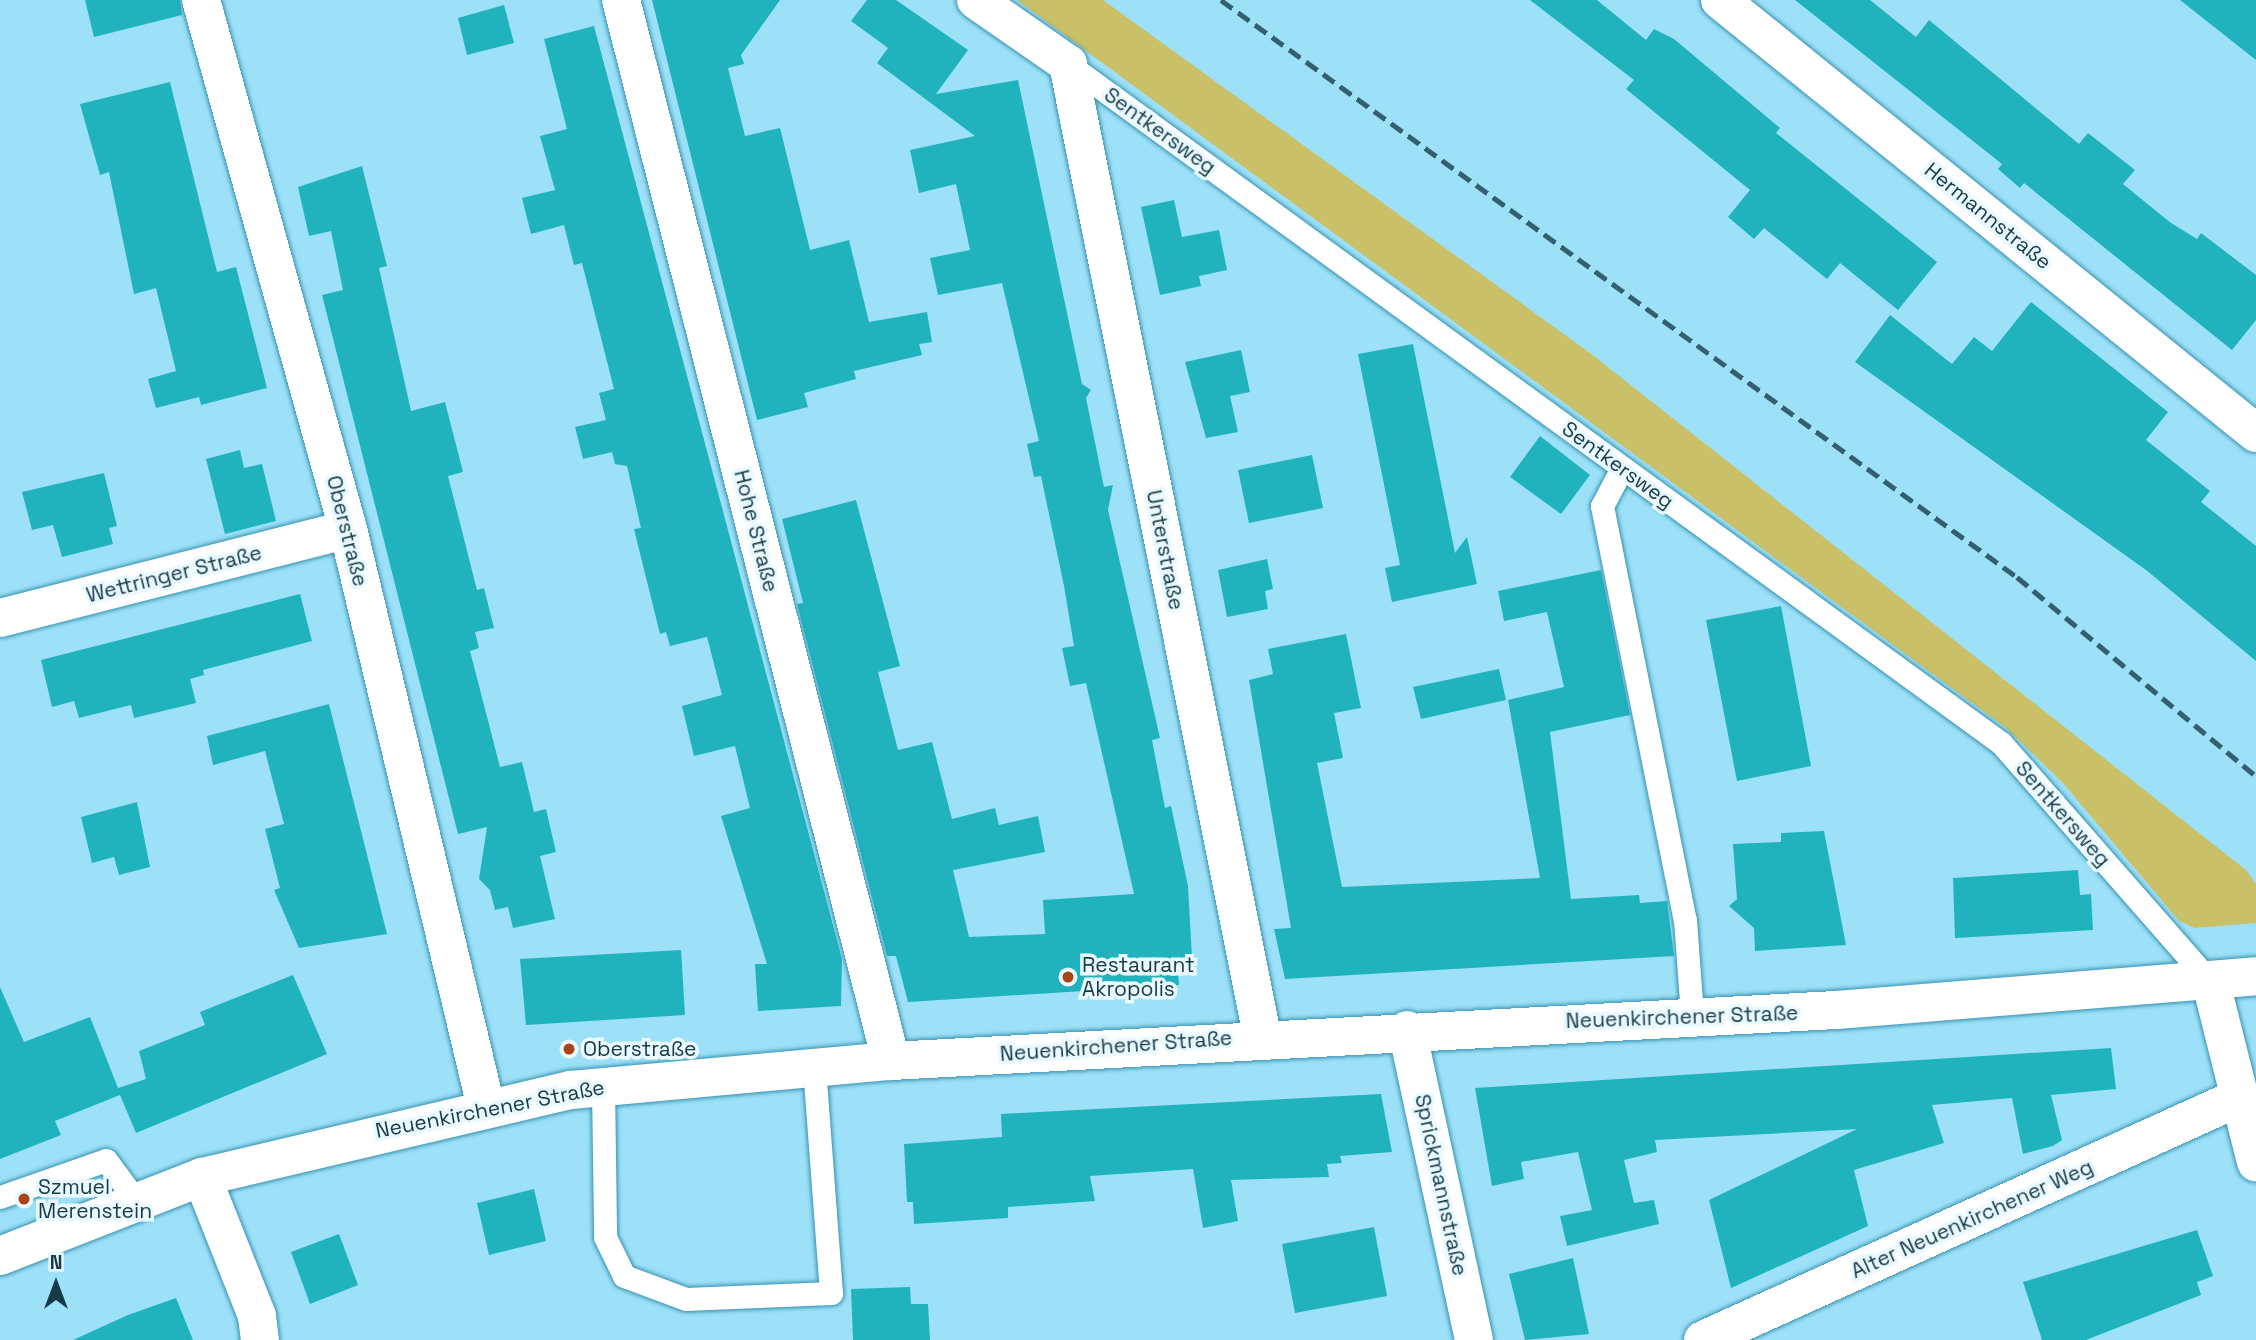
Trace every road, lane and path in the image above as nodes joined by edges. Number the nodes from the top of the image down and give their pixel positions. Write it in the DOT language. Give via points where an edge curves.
graph roads {
  1 [pos="201,0"];
  2 [pos="621,0"];
  3 [pos="976,0"];
  4 [pos="1744,7"];
  5 [pos="1068,64"];
  6 [pos="2256,433"];
  7 [pos="1622,468"];
  8 [pos="348,530"];
  9 [pos="0,618"];
  10 [pos="2256,976"];
  11 [pos="2211,983"];
  12 [pos="1692,1016"];
  13 [pos="1408,1030"];
  14 [pos="1262,1037"];
  15 [pos="891,1061"];
  16 [pos="814,1067"];
  17 [pos="603,1086"];
  18 [pos="2240,1097"];
  19 [pos="486,1107"];
  20 [pos="2256,1163"];
  21 [pos="202,1177"];
  22 [pos="0,1197"];
  23 [pos="137,1202"];
  24 [pos="0,1256"];
  25 [pos="260,1340"];
  26 [pos="1474,1340"];
  27 [pos="1703,1340"];
  1 -- 8 [label="street, Oberstraße"];
  2 -- 15 [label="street, Hohe Straße"];
  3 -- 5 [label="street, Sentkersweg"];
  4 -- 6 [label="street, Hermannstraße"];
  5 -- 7 [label="lane, Sentkersweg"];
  5 -- 14 [label="street, Unterstraße"];
  7 -- 11 [label="lane, Sentkersweg" via="2001,743"];
  7 -- 12 [label="lane" via="1602,506 1685,920"];
  8 -- 9 [label="street, Wettringer Straße"];
  8 -- 19 [label="street, Oberstraße"];
  10 -- 11 [label="street, Neuenkirchener Straße"];
  11 -- 12 [label="street, Neuenkirchener Straße"];
  11 -- 18 [label="street"];
  12 -- 13 [label="street, Neuenkirchener Straße"];
  13 -- 14 [label="street, Neuenkirchener Straße"];
  13 -- 26 [label="street, Sprickmannstraße"];
  14 -- 15 [label="street, Neuenkirchener Straße"];
  15 -- 16 [label="street, Neuenkirchener Straße"];
  16 -- 17 [label="street, Neuenkirchener Straße"];
  16 -- 17 [label="lane" via="831,1293 686,1299 624,1276 605,1237"];
  17 -- 19 [label="street, Neuenkirchener Straße"];
  18 -- 20 [label="street"];
  18 -- 27 [label="street, Alter Neuenkirchener Weg"];
  19 -- 21 [label="street, Neuenkirchener Straße"];
  21 -- 23 [label="street, Neuenkirchener Straße"];
  21 -- 25 [label="street" via="257,1316"];
  22 -- 23 [label="lane" via="106,1160"];
  23 -- 24 [label="street, Neuenkirchener Straße"];
}
